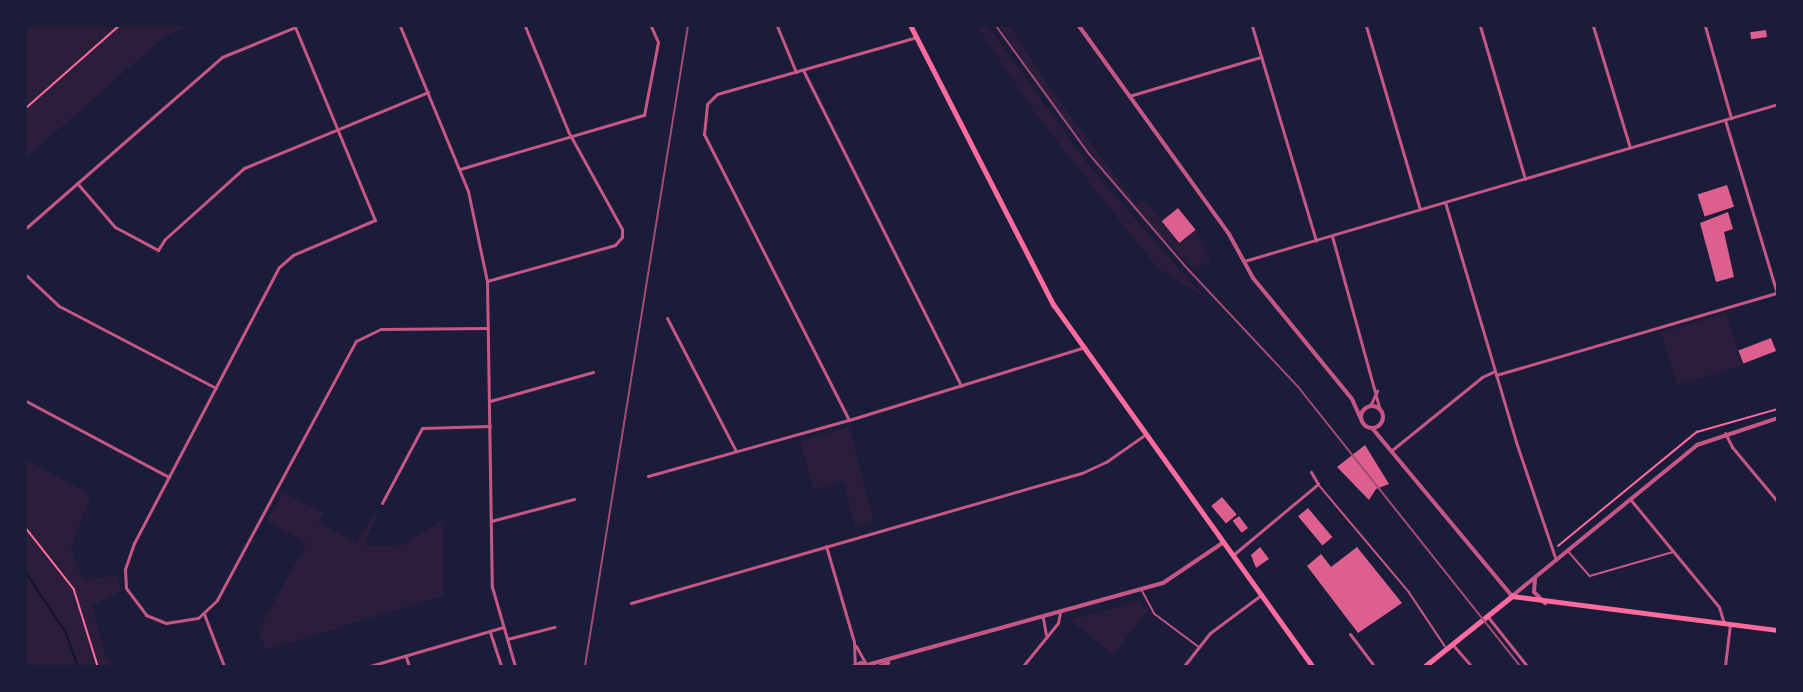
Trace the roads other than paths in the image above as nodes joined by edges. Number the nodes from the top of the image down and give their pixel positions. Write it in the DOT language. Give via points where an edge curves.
graph roads {
  1 [pos="400,26"];
  2 [pos="525,26"];
  3 [pos="651,26"];
  4 [pos="777,26"];
  5 [pos="911,26"];
  6 [pos="1079,26"];
  7 [pos="1252,26"];
  8 [pos="1366,26"];
  9 [pos="1480,26"];
  10 [pos="1593,26"];
  11 [pos="1705,26"];
  12 [pos="917,37"];
  13 [pos="1261,57"];
  14 [pos="803,70"];
  15 [pos="796,72"];
  16 [pos="428,92"];
  17 [pos="1129,96"];
  18 [pos="1778,104"];
  19 [pos="1731,118"];
  20 [pos="1725,120"];
  21 [pos="336,130"];
  22 [pos="573,137"];
  23 [pos="1630,148"];
  24 [pos="460,169"];
  25 [pos="1525,179"];
  26 [pos="77,183"];
  27 [pos="1445,202"];
  28 [pos="1420,209"];
  29 [pos="26,228"];
  30 [pos="1332,236"];
  31 [pos="1316,240"];
  32 [pos="1242,262"];
  33 [pos="26,275"];
  34 [pos="487,281"];
  35 [pos="1777,295"];
  36 [pos="667,318"];
  37 [pos="488,328"];
  38 [pos="1085,347"];
  39 [pos="593,372"];
  40 [pos="1495,373"];
  41 [pos="961,386"];
  42 [pos="1377,387"];
  43 [pos="216,388"];
  44 [pos="1352,399"];
  45 [pos="26,401"];
  46 [pos="490,401"];
  47 [pos="1369,406"];
  48 [pos="1380,410"];
  49 [pos="1360,417"];
  50 [pos="1778,418"];
  51 [pos="849,420"];
  52 [pos="1381,423"];
  53 [pos="490,426"];
  54 [pos="1371,428"];
  55 [pos="1725,433"];
  56 [pos="1147,434"];
  57 [pos="1383,439"];
  58 [pos="1392,450"];
  59 [pos="736,451"];
  60 [pos="1311,472"];
  61 [pos="648,476"];
  62 [pos="169,477"];
  63 [pos="1318,484"];
  64 [pos="574,499"];
  65 [pos="1630,499"];
  66 [pos="1778,502"];
  67 [pos="382,503"];
  68 [pos="491,521"];
  69 [pos="1224,542"];
  70 [pos="826,546"];
  71 [pos="1567,550"];
  72 [pos="1674,552"];
  73 [pos="1233,555"];
  74 [pos="1556,560"];
  75 [pos="1535,577"];
  76 [pos="1142,589"];
  77 [pos="1262,595"];
  78 [pos="1512,596"];
  79 [pos="631,603"];
  80 [pos="1545,603"];
  81 [pos="1059,613"];
  82 [pos="204,614"];
  83 [pos="1043,618"];
  84 [pos="1487,618"];
  85 [pos="1724,623"];
  86 [pos="1730,624"];
  87 [pos="503,627"];
  88 [pos="554,627"];
  89 [pos="1778,630"];
  90 [pos="490,632"];
  91 [pos="1350,634"];
  92 [pos="1045,637"];
  93 [pos="507,639"];
  94 [pos="854,642"];
  95 [pos="1453,645"];
  96 [pos="1199,647"];
  97 [pos="1447,650"];
  98 [pos="406,656"];
  99 [pos="894,660"];
  100 [pos="868,665"];
  101 [pos="224,666"];
  102 [pos="370,666"];
  103 [pos="409,666"];
  104 [pos="501,666"];
  105 [pos="516,666"];
  106 [pos="855,666"];
  107 [pos="880,666"];
  108 [pos="1023,666"];
  109 [pos="1184,666"];
  110 [pos="1312,666"];
  111 [pos="1374,666"];
  112 [pos="1425,666"];
  113 [pos="1471,666"];
  114 [pos="1527,666"];
  115 [pos="1725,666"];
  1 -- 16 [label="street"];
  2 -- 22 [label="street"];
  3 -- 22 [label="street" via="658,42 644,116"];
  4 -- 15 [label="street"];
  5 -- 12 [label="main road"];
  6 -- 17 [label="street"];
  7 -- 13 [label="street"];
  8 -- 28 [label="street"];
  9 -- 25 [label="street"];
  10 -- 23 [label="street"];
  11 -- 19 [label="street"];
  12 -- 14 [label="street"];
  12 -- 38 [label="main road" via="1042,284"];
  13 -- 17 [label="street"];
  13 -- 31 [label="street"];
  14 -- 15 [label="street"];
  14 -- 41 [label="street"];
  15 -- 51 [label="street" via="717,94 707,104 704,134"];
  16 -- 21 [label="street"];
  16 -- 24 [label="street"];
  17 -- 32 [label="street" via="1229,234"];
  18 -- 19 [label="street"];
  19 -- 20 [label="street"];
  20 -- 23 [label="street"];
  20 -- 35 [label="street"];
  21 -- 26 [label="street" via="244,168 165,239 158,250 115,227"];
  21 -- 26 [label="street" via="295,27 222,57"];
  21 -- 43 [label="street" via="375,220 293,255 279,267"];
  22 -- 24 [label="street"];
  22 -- 34 [label="street" via="622,229 622,237 615,245"];
  23 -- 25 [label="street"];
  24 -- 34 [label="street"];
  25 -- 27 [label="street"];
  26 -- 29 [label="street"];
  27 -- 28 [label="street"];
  27 -- 40 [label="street"];
  28 -- 30 [label="street"];
  30 -- 31 [label="street"];
  30 -- 42 [label="street"];
  31 -- 32 [label="street"];
  32 -- 44 [label="street"];
  33 -- 43 [label="street" via="53,303"];
  34 -- 37 [label="street"];
  35 -- 40 [label="street"];
  36 -- 59 [label="street"];
  37 -- 46 [label="street"];
  37 -- 82 [label="street" via="381,329 356,341 217,600"];
  38 -- 41 [label="street"];
  38 -- 56 [label="main road"];
  39 -- 46 [label="street"];
  40 -- 58 [label="street" via="1482,377"];
  40 -- 74 [label="street"];
  41 -- 51 [label="street"];
  42 -- 47 [label="street"];
  42 -- 48 [label="street"];
  43 -- 62 [label="street"];
  44 -- 47 [label="street"];
  44 -- 49 [label="street"];
  45 -- 62 [label="street"];
  46 -- 53 [label="street"];
  47 -- 48 [label="street"];
  47 -- 49 [label="street"];
  48 -- 52 [label="street"];
  49 -- 54 [label="street"];
  50 -- 55 [label="street"];
  51 -- 59 [label="street"];
  52 -- 54 [label="street"];
  52 -- 57 [label="street"];
  53 -- 67 [label="street" via="422,428"];
  53 -- 68 [label="street"];
  54 -- 57 [label="street"];
  55 -- 65 [label="street" via="1697,445"];
  55 -- 66 [label="street"];
  56 -- 69 [label="main road"];
  56 -- 70 [label="street" via="1082,473"];
  57 -- 58 [label="street"];
  58 -- 78 [label="street"];
  59 -- 61 [label="street"];
  60 -- 63 [label="street"];
  62 -- 82 [label="street" via="127,558 126,588 138,607 155,620 177,623"];
  63 -- 73 [label="street"];
  63 -- 97 [label="lane" via="1420,608"];
  64 -- 68 [label="street"];
  65 -- 71 [label="street"];
  65 -- 72 [label="street"];
  68 -- 87 [label="street" via="492,587"];
  69 -- 73 [label="main road"];
  69 -- 76 [label="street" via="1178,576"];
  70 -- 79 [label="street"];
  70 -- 94 [label="street"];
  71 -- 72 [label="lane" via="1590,576"];
  71 -- 74 [label="street"];
  72 -- 85 [label="street" via="1719,607"];
  73 -- 77 [label="main road"];
  74 -- 75 [label="street"];
  75 -- 78 [label="street"];
  75 -- 80 [label="street" via="1534,592"];
  76 -- 81 [label="street"];
  76 -- 96 [label="lane" via="1155,614"];
  77 -- 96 [label="street" via="1216,627"];
  77 -- 110 [label="main road"];
  78 -- 80 [label="main road"];
  78 -- 84 [label="main road"];
  80 -- 85 [label="main road"];
  81 -- 83 [label="street"];
  81 -- 92 [label="street" via="1058,623"];
  82 -- 101 [label="street"];
  83 -- 92 [label="street"];
  83 -- 99 [label="street"];
  84 -- 95 [label="main road"];
  84 -- 114 [label="street"];
  85 -- 86 [label="main road"];
  86 -- 89 [label="main road"];
  86 -- 115 [label="street"];
  87 -- 90 [label="street"];
  87 -- 93 [label="street"];
  88 -- 93 [label="street"];
  90 -- 98 [label="street"];
  90 -- 104 [label="street"];
  91 -- 111 [label="street"];
  92 -- 108 [label="street"];
  93 -- 105 [label="street"];
  94 -- 100 [label="street"];
  94 -- 106 [label="street"];
  95 -- 97 [label="main road"];
  95 -- 113 [label="street"];
  96 -- 109 [label="street"];
  97 -- 112 [label="main road"];
  98 -- 102 [label="street"];
  98 -- 103 [label="street"];
  99 -- 100 [label="street"];
  99 -- 107 [label="street"];
  100 -- 106 [label="street"];
}
